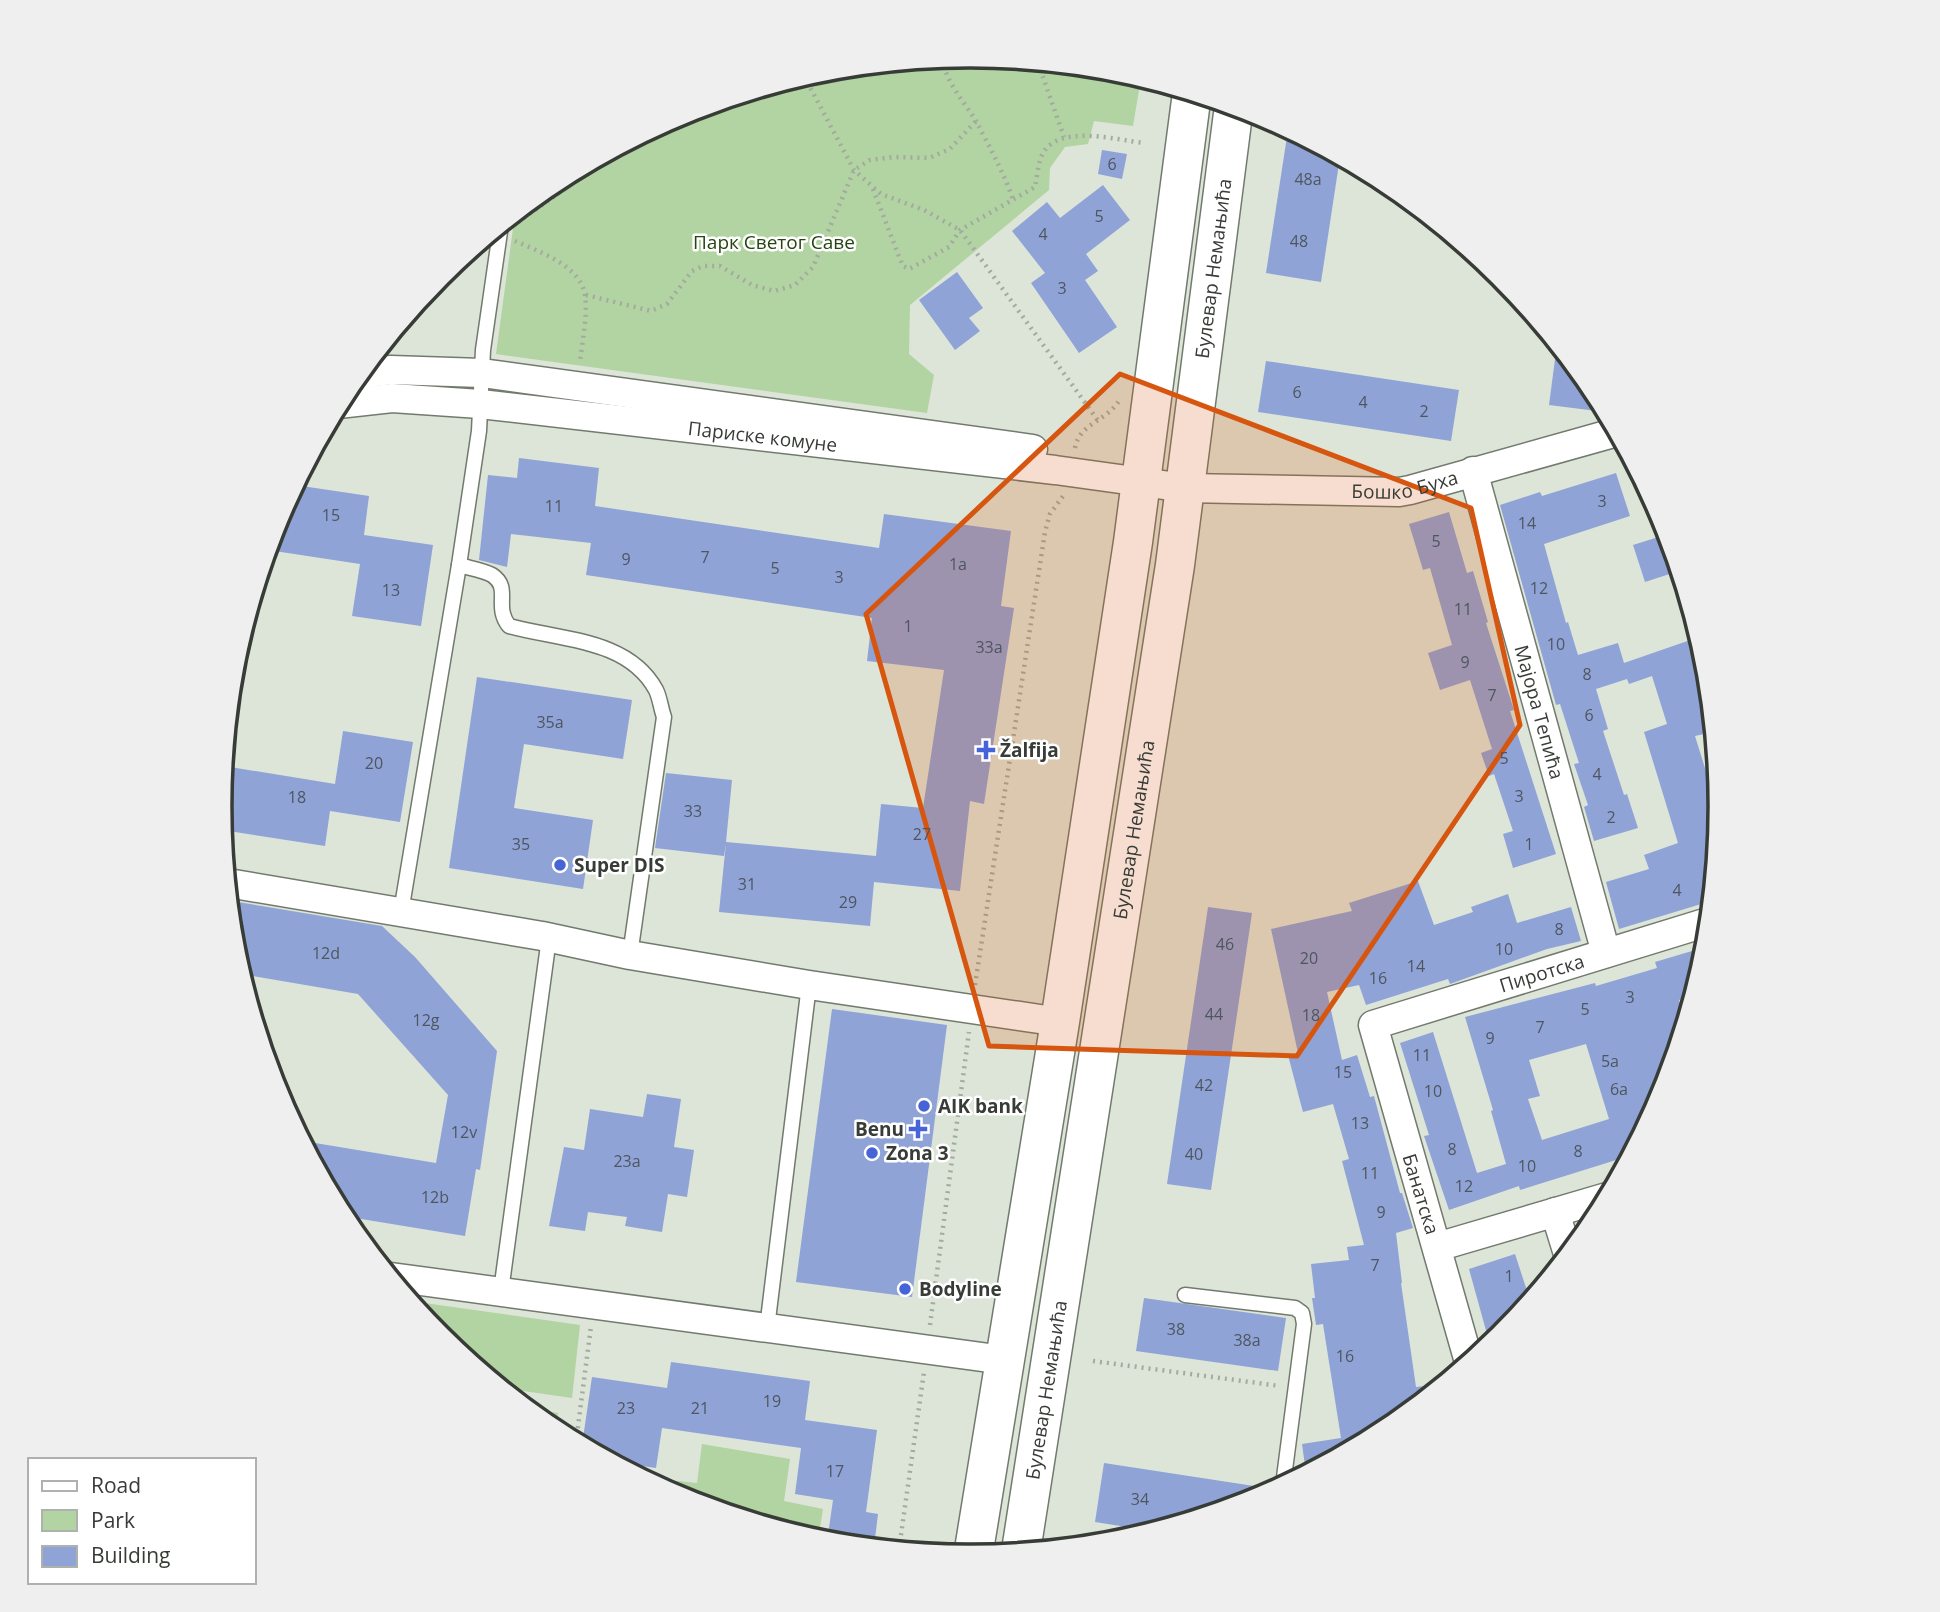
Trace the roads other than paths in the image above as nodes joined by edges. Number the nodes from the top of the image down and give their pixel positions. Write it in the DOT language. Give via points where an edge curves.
graph roads {
  1 [pos="1191,102"];
  2 [pos="1233,117"];
  3 [pos="499,239"];
  4 [pos="482,361"];
  5 [pos="374,372"];
  6 [pos="353,402"];
  7 [pos="480,404"];
  8 [pos="1607,434"];
  9 [pos="1474,471"];
  10 [pos="1143,473"];
  11 [pos="1186,480"];
  12 [pos="459,565"];
  13 [pos="237,885"];
  14 [pos="401,912"];
  15 [pos="1698,925"];
  16 [pos="549,938"];
  17 [pos="1606,953"];
  18 [pos="630,955"];
  19 [pos="809,985"];
  20 [pos="1060,1022"];
  21 [pos="1373,1025"];
  22 [pos="1592,1201"];
  23 [pos="1555,1212"];
  24 [pos="1564,1242"];
  25 [pos="1437,1247"];
  26 [pos="404,1279"];
  27 [pos="501,1290"];
  28 [pos="1185,1295"];
  29 [pos="767,1328"];
  30 [pos="1466,1352"];
  31 [pos="1004,1360"];
  32 [pos="1284,1473"];
  33 [pos="1022,1542"];
  34 [pos="976,1544"];
  1 -- 10 [label="street"];
  2 -- 11 [label="street, Булевар Немањића"];
  3 -- 4 [label="lane"];
  4 -- 5 [label="street, Париске комуне"];
  4 -- 7 [label="lane"];
  4 -- 10 [label="street, Париске комуне"];
  6 -- 7 [label="street, Париске комуне" via="392,398"];
  7 -- 10 [label="street, Париске комуне"];
  7 -- 12 [label="lane"];
  8 -- 9 [label="street, Бошко Буха"];
  9 -- 11 [label="street, Бошко Буха" via="1399,492"];
  9 -- 17 [label="street, Мајора Тепића"];
  10 -- 11 [label="street, Париске комуне"];
  10 -- 20 [label="street"];
  11 -- 33 [label="street, Булевар Немањића"];
  12 -- 14 [label="lane"];
  12 -- 18 [label="lane" via="499,582 503,590 500,611 509,626 592,643 632,663 656,690 663,717"];
  13 -- 14 [label="street"];
  14 -- 16 [label="street"];
  15 -- 17 [label="street, Пиротска"];
  16 -- 18 [label="street"];
  16 -- 27 [label="lane"];
  17 -- 21 [label="street, Пиротска"];
  18 -- 19 [label="street"];
  19 -- 20 [label="street"];
  19 -- 29 [label="lane"];
  20 -- 31 [label="street"];
  21 -- 25 [label="street, Банатска"];
  22 -- 23 [label="street"];
  23 -- 24 [label="street"];
  23 -- 25 [label="street"];
  25 -- 30 [label="street, Банатска"];
  26 -- 27 [label="street"];
  27 -- 29 [label="street"];
  28 -- 32 [label="lane" via="1302,1312"];
  29 -- 31 [label="street"];
  31 -- 34 [label="street"];
}
